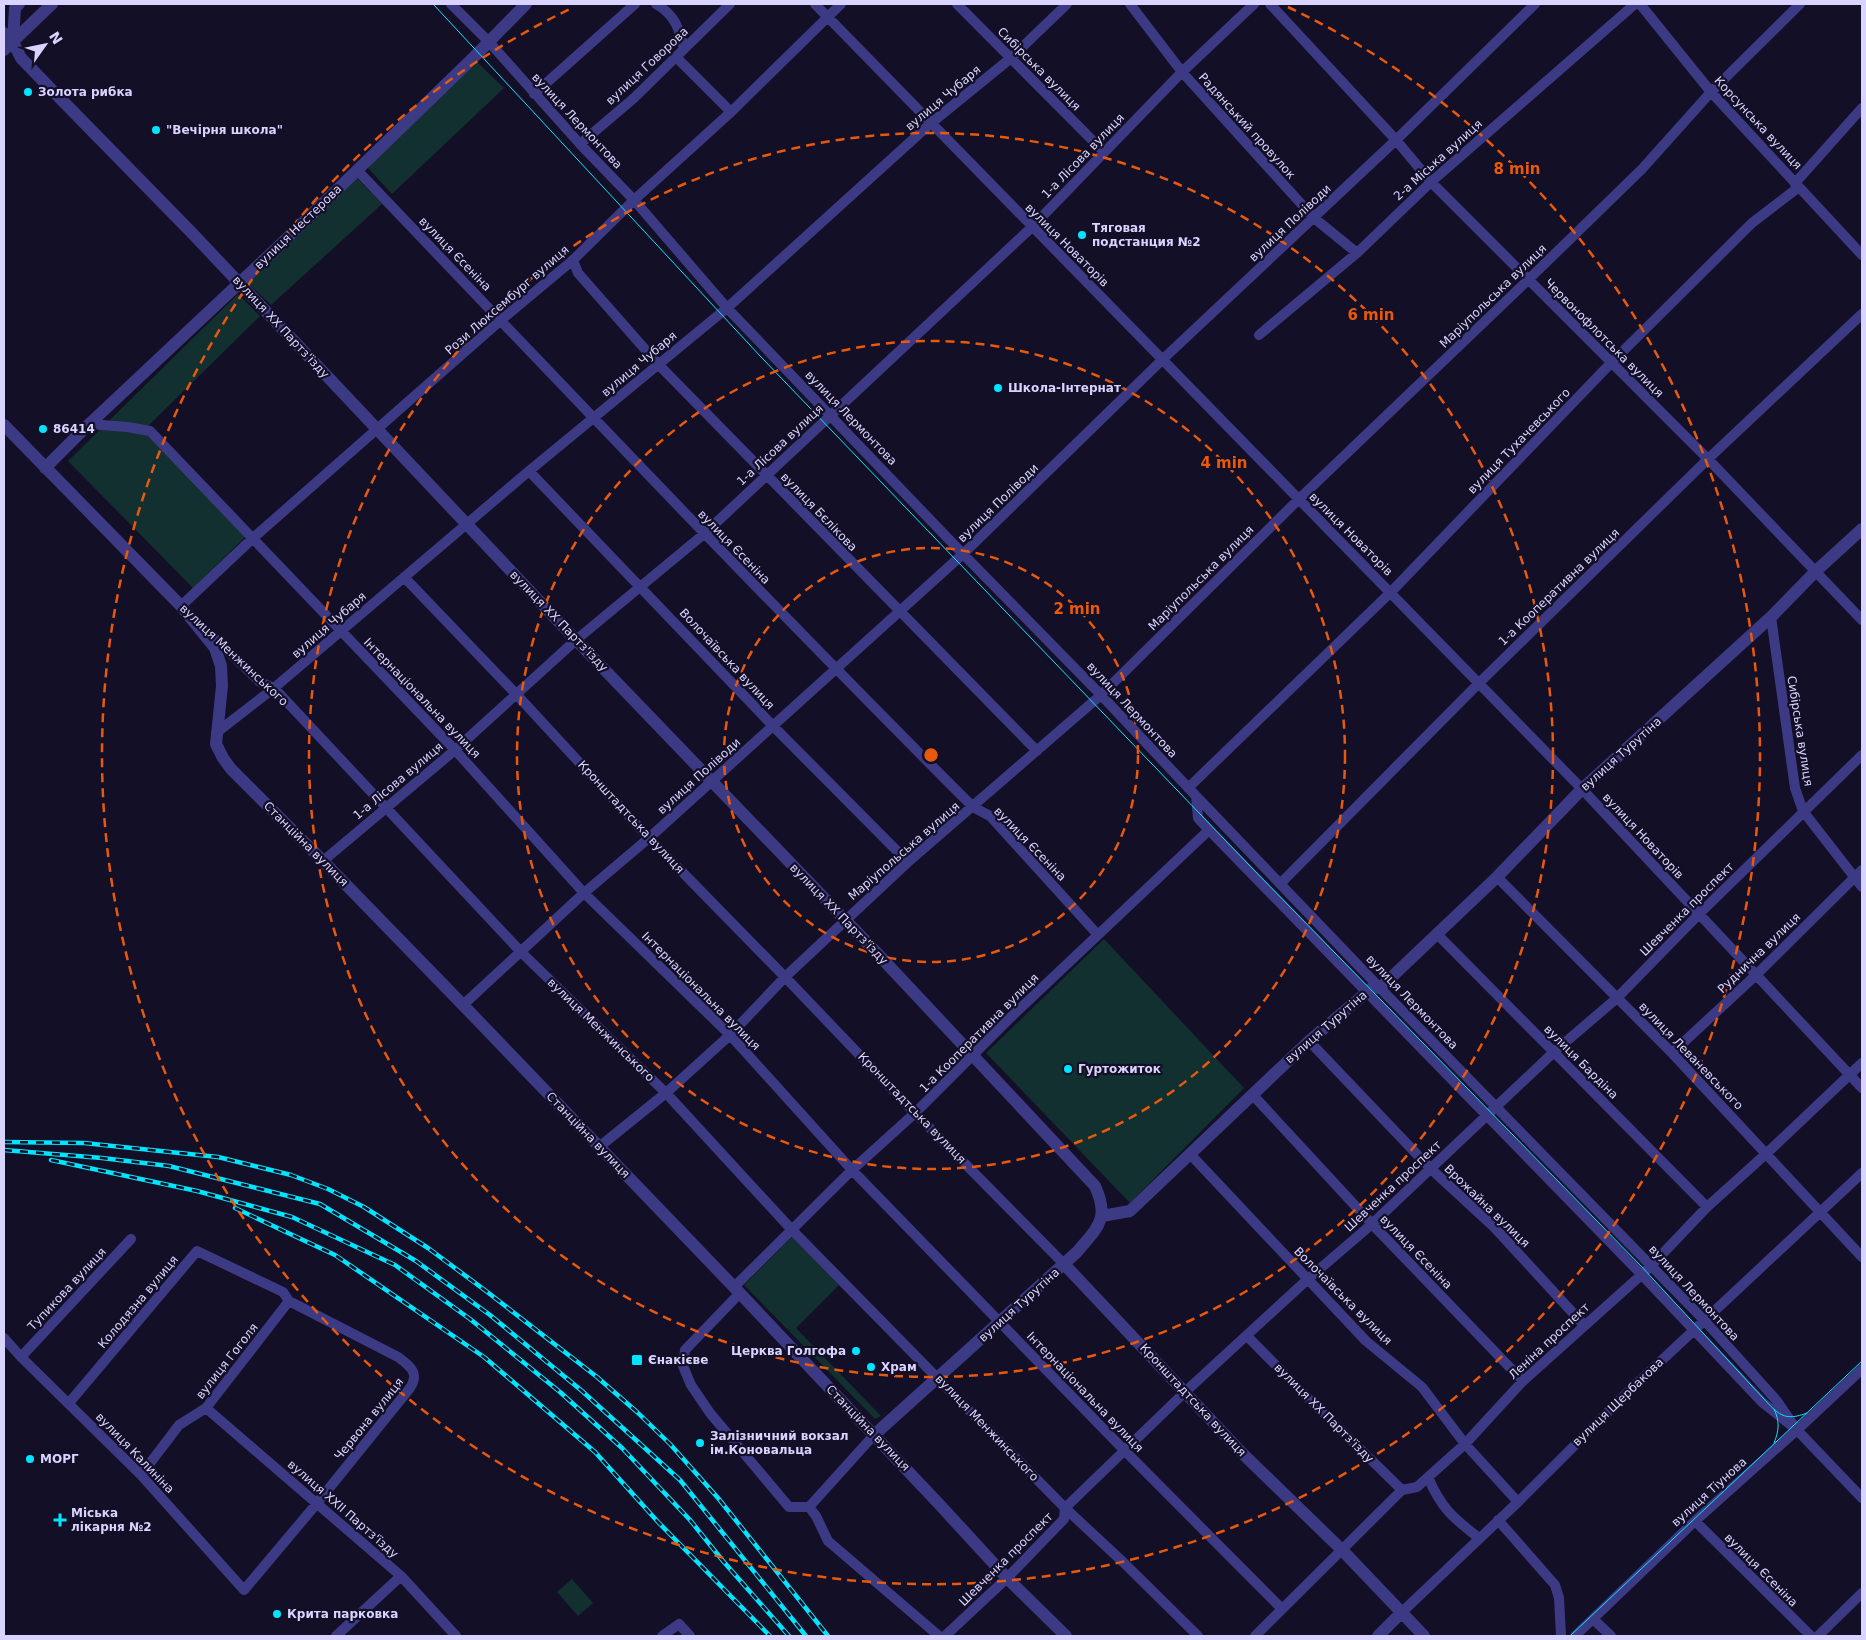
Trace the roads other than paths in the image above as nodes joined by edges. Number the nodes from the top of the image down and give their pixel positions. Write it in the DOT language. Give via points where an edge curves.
graph roads {
  1 [pos="19,4"];
  2 [pos="52,4"];
  3 [pos="452,4"];
  4 [pos="526,4"];
  5 [pos="656,4"];
  6 [pos="730,4"];
  7 [pos="815,4"];
  8 [pos="840,4"];
  9 [pos="957,4"];
  10 [pos="1067,4"];
  11 [pos="1130,4"];
  12 [pos="1254,4"];
  13 [pos="1270,4"];
  14 [pos="1535,4"];
  15 [pos="1635,4"];
  16 [pos="1640,4"];
  17 [pos="1800,4"];
  18 [pos="630,5"];
  19 [pos="827,16"];
  20 [pos="7,42"];
  21 [pos="489,42"];
  22 [pos="684,49"];
  23 [pos="676,57"];
  24 [pos="1011,58"];
  25 [pos="1182,72"];
  26 [pos="1711,92"];
  27 [pos="534,94"];
  28 [pos="1862,108"];
  29 [pos="731,112"];
  30 [pos="930,124"];
  31 [pos="1396,140"];
  32 [pos="580,144"];
  33 [pos="1104,152"];
  34 [pos="357,170"];
  35 [pos="1431,182"];
  36 [pos="1796,182"];
  37 [pos="634,200"];
  38 [pos="1314,218"];
  39 [pos="1032,227"];
  40 [pos="1357,253"];
  41 [pos="1862,255"];
  42 [pos="573,260"];
  43 [pos="1528,280"];
  44 [pos="240,283"];
  45 [pos="727,308"];
  46 [pos="1862,314"];
  47 [pos="501,320"];
  48 [pos="1259,335"];
  49 [pos="1162,360"];
  50 [pos="1611,363"];
  51 [pos="658,364"];
  52 [pos="830,414"];
  53 [pos="593,418"];
  54 [pos="89,424"];
  55 [pos="4,425"];
  56 [pos="378,429"];
  57 [pos="1708,459"];
  58 [pos="45,468"];
  59 [pos="529,471"];
  60 [pos="766,476"];
  61 [pos="1299,499"];
  62 [pos="467,525"];
  63 [pos="1862,529"];
  64 [pos="704,534"];
  65 [pos="252,539"];
  66 [pos="963,554"];
  67 [pos="1816,571"];
  68 [pos="404,577"];
  69 [pos="641,586"];
  70 [pos="1391,592"];
  71 [pos="181,606"];
  72 [pos="900,612"];
  73 [pos="1771,618"];
  74 [pos="1862,620"];
  75 [pos="341,631"];
  76 [pos="576,640"];
  77 [pos="836,670"];
  78 [pos="1479,683"];
  79 [pos="274,688"];
  80 [pos="516,695"];
  81 [pos="1102,695"];
  82 [pos="773,726"];
  83 [pos="216,733"];
  84 [pos="455,750"];
  85 [pos="1036,751"];
  86 [pos="1862,755"];
  87 [pos="712,781"];
  88 [pos="1188,788"];
  89 [pos="1582,789"];
  90 [pos="1196,796"];
  91 [pos="386,807"];
  92 [pos="973,807"];
  93 [pos="1803,811"];
  94 [pos="1210,830"];
  95 [pos="649,838"];
  96 [pos="324,861"];
  97 [pos="908,862"];
  98 [pos="1862,870"];
  99 [pos="1497,877"];
  100 [pos="1854,878"];
  101 [pos="1280,884"];
  102 [pos="1862,887"];
  103 [pos="584,893"];
  104 [pos="1699,914"];
  105 [pos="845,920"];
  106 [pos="1437,934"];
  107 [pos="1098,935"];
  108 [pos="521,952"];
  109 [pos="1756,975"];
  110 [pos="785,976"];
  111 [pos="1380,988"];
  112 [pos="1367,992"];
  113 [pos="1617,998"];
  114 [pos="463,1006"];
  115 [pos="730,1035"];
  116 [pos="1308,1041"];
  117 [pos="1554,1052"];
  118 [pos="1672,1053"];
  119 [pos="974,1056"];
  120 [pos="1862,1063"];
  121 [pos="1850,1076"];
  122 [pos="1862,1088"];
  123 [pos="666,1094"];
  124 [pos="1252,1094"];
  125 [pos="1497,1106"];
  126 [pos="915,1114"];
  127 [pos="1487,1115"];
  128 [pos="599,1147"];
  129 [pos="1767,1153"];
  130 [pos="1190,1154"];
  131 [pos="1430,1168"];
  132 [pos="852,1170"];
  133 [pos="1862,1173"];
  134 [pos="1707,1207"];
  135 [pos="1822,1212"];
  136 [pos="1102,1216"];
  137 [pos="1372,1224"];
  138 [pos="792,1230"];
  139 [pos="131,1239"];
  140 [pos="1862,1257"];
  141 [pos="1064,1264"];
  142 [pos="1651,1264"];
  143 [pos="1641,1274"];
  144 [pos="1308,1279"];
  145 [pos="737,1291"];
  146 [pos="290,1301"];
  147 [pos="1704,1320"];
  148 [pos="1000,1323"];
  149 [pos="1584,1325"];
  150 [pos="1694,1330"];
  151 [pos="1247,1336"];
  152 [pos="4,1338"];
  153 [pos="21,1357"];
  154 [pos="1862,1369"];
  155 [pos="937,1377"];
  156 [pos="1523,1381"];
  157 [pos="1185,1392"];
  158 [pos="69,1403"];
  159 [pos="206,1408"];
  160 [pos="1796,1430"];
  161 [pos="874,1435"];
  162 [pos="1465,1444"];
  163 [pos="1125,1451"];
  164 [pos="141,1475"];
  165 [pos="1428,1478"];
  166 [pos="1402,1490"];
  167 [pos="1862,1498"];
  168 [pos="318,1502"];
  169 [pos="1518,1502"];
  170 [pos="809,1507"];
  171 [pos="1065,1508"];
  172 [pos="1498,1520"];
  173 [pos="1694,1521"];
  174 [pos="1479,1538"];
  175 [pos="1342,1550"];
  176 [pos="401,1576"];
  177 [pos="1007,1578"];
  178 [pos="244,1590"];
  179 [pos="1862,1592"];
  180 [pos="1282,1609"];
  181 [pos="1401,1613"];
  182 [pos="1593,1619"];
  183 [pos="336,1636"];
  184 [pos="456,1636"];
  185 [pos="663,1636"];
  186 [pos="690,1636"];
  187 [pos="938,1636"];
  188 [pos="945,1636"];
  189 [pos="1066,1636"];
  190 [pos="1198,1636"];
  191 [pos="1255,1636"];
  192 [pos="1378,1636"];
  193 [pos="1424,1636"];
  194 [pos="1561,1636"];
  195 [pos="1575,1636"];
  196 [pos="1611,1636"];
  197 [pos="1811,1636"];
  198 [pos="1818,1636"];
  1 -- 20 [label="street" via="15,8"];
  2 -- 20 [label="street"];
  3 -- 21 [label="street, вулиця Лермонтова"];
  4 -- 21 [label="street, вулиця Нестерова"];
  5 -- 22 [label="street" via="679,27"];
  6 -- 22 [label="street, вулиця Говорова"];
  7 -- 19 [label="street, вулиця Новаторів"];
  8 -- 19 [label="street, Рози Люксембург вулиця"];
  9 -- 24 [label="street, Сибірська вулиця"];
  10 -- 24 [label="street, вулиця Чубаря"];
  11 -- 25 [label="street, Радянський провулок"];
  12 -- 25 [label="street, 1-а Лісова вулиця"];
  13 -- 31 [label="street, Червонофлотська вулиця"];
  14 -- 31 [label="street, вулиця Поліводи"];
  15 -- 35 [label="street, 2-а Міська вулиця"];
  16 -- 26 [label="street, Корсунська вулиця"];
  17 -- 26 [label="street, Маріупольська вулиця"];
  18 -- 27 [label="street"];
  19 -- 29 [label="street, Рози Люксембург вулиця"];
  19 -- 30 [label="street, вулиця Новаторів"];
  20 -- 44 [label="street, вулиця XX Партз'їзду"];
  21 -- 27 [label="street, вулиця Лермонтова"];
  21 -- 34 [label="street, вулиця Нестерова"];
  22 -- 23 [label="street, вулиця Говорова"];
  23 -- 29 [label="street"];
  23 -- 32 [label="street, вулиця Говорова"];
  24 -- 30 [label="street, вулиця Чубаря"];
  24 -- 33 [label="street, Сибірська вулиця"];
  25 -- 33 [label="street, 1-а Лісова вулиця"];
  25 -- 38 [label="street, Радянський провулок"];
  26 -- 36 [label="street, Корсунська вулиця"];
  26 -- 43 [label="street, Маріупольська вулиця" via="1642,168"];
  27 -- 32 [label="street, вулиця Лермонтова"];
  28 -- 36 [label="street, вулиця Тухачевського"];
  29 -- 37 [label="street, Рози Люксембург вулиця"];
  30 -- 39 [label="street, вулиця Новаторів"];
  30 -- 45 [label="street, вулиця Чубаря"];
  31 -- 35 [label="street, Червонофлотська вулиця"];
  31 -- 38 [label="street, вулиця Поліводи"];
  32 -- 37 [label="street, вулиця Лермонтова"];
  33 -- 39 [label="street, 1-а Лісова вулиця"];
  34 -- 44 [label="street, вулиця Нестерова"];
  34 -- 47 [label="street, вулиця Єсеніна"];
  35 -- 40 [label="street, 2-а Міська вулиця"];
  35 -- 43 [label="street, Червонофлотська вулиця"];
  36 -- 41 [label="street, Корсунська вулиця"];
  36 -- 50 [label="street, вулиця Тухачевського" via="1795,190 1752,223"];
  37 -- 42 [label="street, Рози Люксембург вулиця"];
  37 -- 45 [label="street, вулиця Лермонтова"];
  38 -- 40 [label="street, Радянський провулок"];
  38 -- 49 [label="street, вулиця Поліводи"];
  39 -- 49 [label="street, вулиця Новаторів"];
  39 -- 52 [label="street, 1-а Лісова вулиця"];
  40 -- 48 [label="street, 2-а Міська вулиця"];
  42 -- 47 [label="street, Рози Люксембург вулиця"];
  42 -- 51 [label="street, вулиця Бєлікова" via="578,273"];
  43 -- 50 [label="street, Червонофлотська вулиця"];
  43 -- 61 [label="street, Маріупольська вулиця"];
  44 -- 54 [label="street, вулиця Нестерова"];
  44 -- 56 [label="street, вулиця XX Партз'їзду"];
  45 -- 51 [label="street, вулиця Чубаря"];
  45 -- 52 [label="street, вулиця Лермонтова"];
  46 -- 57 [label="street, 1-а Кооперативна вулиця"];
  47 -- 53 [label="street, вулиця Єсеніна"];
  47 -- 56 [label="street, Рози Люксембург вулиця"];
  49 -- 61 [label="street, вулиця Новаторів"];
  49 -- 66 [label="street, вулиця Поліводи"];
  50 -- 57 [label="street, Червонофлотська вулиця"];
  50 -- 70 [label="street, вулиця Тухачевського"];
  51 -- 53 [label="street, вулиця Чубаря"];
  51 -- 60 [label="street, вулиця Бєлікова"];
  52 -- 60 [label="street, 1-а Лісова вулиця"];
  52 -- 66 [label="street, вулиця Лермонтова"];
  53 -- 59 [label="street, вулиця Чубаря"];
  53 -- 64 [label="street, вулиця Єсеніна"];
  54 -- 58 [label="street, вулиця Нестерова"];
  54 -- 65 [label="street, Інтернаціональна вулиця" via="150,431"];
  55 -- 58 [label="street, вулиця Менжинського"];
  56 -- 62 [label="street, вулиця XX Партз'їзду"];
  56 -- 65 [label="street, Рози Люксембург вулиця"];
  57 -- 67 [label="street, Червонофлотська вулиця"];
  57 -- 78 [label="street, 1-а Кооперативна вулиця"];
  58 -- 71 [label="street, вулиця Менжинського"];
  59 -- 62 [label="street, вулиця Чубаря"];
  59 -- 69 [label="street, Волочаївська вулиця"];
  60 -- 64 [label="street, 1-а Лісова вулиця"];
  60 -- 72 [label="street, вулиця Бєлікова"];
  61 -- 70 [label="street, вулиця Новаторів"];
  61 -- 81 [label="street, Маріупольська вулиця"];
  62 -- 68 [label="street, вулиця Чубаря"];
  62 -- 76 [label="street, вулиця XX Партз'їзду"];
  63 -- 67 [label="street, вулиця Турутіна"];
  64 -- 69 [label="street, 1-а Лісова вулиця"];
  64 -- 77 [label="street, вулиця Єсеніна"];
  65 -- 71 [label="street, Рози Люксембург вулиця"];
  65 -- 75 [label="street, Інтернаціональна вулиця"];
  66 -- 72 [label="street, вулиця Поліводи"];
  66 -- 81 [label="street, вулиця Лермонтова"];
  67 -- 73 [label="street, вулиця Турутіна"];
  67 -- 74 [label="street, Червонофлотська вулиця"];
  68 -- 75 [label="street, вулиця Чубаря"];
  68 -- 80 [label="street, Кронштадтська вулиця"];
  69 -- 76 [label="street, 1-а Лісова вулиця"];
  69 -- 82 [label="street, Волочаївська вулиця"];
  70 -- 78 [label="street, вулиця Новаторів"];
  70 -- 88 [label="street, вулиця Тухачевського"];
  71 -- 79 [label="street, вулиця Менжинського" via="260,682"];
  71 -- 83 [label="street, Станційна вулиця" via="215,648 221,666"];
  72 -- 77 [label="street, вулиця Поліводи"];
  72 -- 85 [label="street, вулиця Бєлікова"];
  73 -- 89 [label="street, вулиця Турутіна"];
  73 -- 93 [label="street, Сибірська вулиця" via="1795,788"];
  75 -- 79 [label="street, вулиця Чубаря"];
  75 -- 84 [label="street, Інтернаціональна вулиця"];
  76 -- 80 [label="street, 1-а Лісова вулиця"];
  76 -- 87 [label="street, вулиця XX Партз'їзду"];
  77 -- 82 [label="street, вулиця Поліводи"];
  77 -- 92 [label="street, вулиця Єсеніна"];
  78 -- 89 [label="street, вулиця Новаторів"];
  78 -- 101 [label="street, 1-а Кооперативна вулиця"];
  79 -- 83 [label="street, вулиця Чубаря"];
  79 -- 91 [label="street, вулиця Менжинського"];
  80 -- 84 [label="street, 1-а Лісова вулиця"];
  80 -- 95 [label="street, Кронштадтська вулиця"];
  81 -- 85 [label="street, Маріупольська вулиця"];
  81 -- 88 [label="street, вулиця Лермонтова"];
  82 -- 87 [label="street, вулиця Поліводи"];
  82 -- 97 [label="street, Волочаївська вулиця"];
  83 -- 96 [label="street, Станційна вулиця" via="216,744 222,758"];
  84 -- 91 [label="street, 1-а Лісова вулиця"];
  84 -- 103 [label="street, Інтернаціональна вулиця"];
  85 -- 92 [label="street, Маріупольська вулиця"];
  86 -- 93 [label="street, Шевченка проспект"];
  87 -- 95 [label="street, вулиця Поліводи"];
  87 -- 105 [label="street, вулиця XX Партз'їзду"];
  88 -- 90 [label="street, вулиця Лермонтова"];
  89 -- 99 [label="street, вулиця Турутіна"];
  89 -- 104 [label="street, вулиця Новаторів"];
  90 -- 94 [label="street" via="1198,818"];
  90 -- 101 [label="street, вулиця Лермонтова"];
  91 -- 96 [label="street, 1-а Лісова вулиця"];
  91 -- 108 [label="street, вулиця Менжинського"];
  92 -- 97 [label="street, Маріупольська вулиця"];
  92 -- 107 [label="street, вулиця Єсеніна" via="990,816"];
  93 -- 100 [label="street, Сибірська вулиця"];
  93 -- 104 [label="street, Шевченка проспект"];
  94 -- 107 [label="street, 1-а Кооперативна вулиця"];
  94 -- 112 [label="street, вулиця Лермонтова"];
  95 -- 103 [label="street, вулиця Поліводи"];
  95 -- 110 [label="street, Кронштадтська вулиця"];
  96 -- 114 [label="street, Станційна вулиця"];
  97 -- 105 [label="street, Маріупольська вулиця"];
  98 -- 100 [label="street, Руднична вулиця"];
  99 -- 106 [label="street, вулиця Турутіна"];
  99 -- 113 [label="street, вулиця Леваневського"];
  100 -- 102 [label="street, Сибірська вулиця"];
  100 -- 109 [label="street, Руднична вулиця"];
  101 -- 111 [label="street, вулиця Лермонтова"];
  103 -- 108 [label="street, вулиця Поліводи"];
  103 -- 115 [label="street, Інтернаціональна вулиця"];
  104 -- 109 [label="street, вулиця Новаторів"];
  104 -- 113 [label="street, Шевченка проспект"];
  105 -- 110 [label="street, Маріупольська вулиця"];
  105 -- 119 [label="street, вулиця XX Партз'їзду"];
  106 -- 111 [label="street, вулиця Турутіна"];
  106 -- 117 [label="street, вулиця Бардіна"];
  107 -- 119 [label="street, 1-а Кооперативна вулиця"];
  108 -- 114 [label="street, вулиця Поліводи"];
  108 -- 123 [label="street, вулиця Менжинського"];
  109 -- 118 [label="street, Руднична вулиця"];
  109 -- 121 [label="street, вулиця Новаторів"];
  110 -- 115 [label="street, Маріупольська вулиця"];
  110 -- 126 [label="street, Кронштадтська вулиця"];
  111 -- 112 [label="street, вулиця Турутіна" via="1374,987"];
  111 -- 125 [label="street, вулиця Лермонтова"];
  112 -- 116 [label="street, вулиця Турутіна"];
  112 -- 127 [label="street, вулиця Лермонтова"];
  113 -- 117 [label="street, Шевченка проспект"];
  113 -- 118 [label="street, вулиця Леваневського"];
  114 -- 128 [label="street, Станційна вулиця"];
  115 -- 123 [label="street, Маріупольська вулиця"];
  115 -- 132 [label="street, Інтернаціональна вулиця"];
  116 -- 124 [label="street, вулиця Турутіна"];
  116 -- 131 [label="street, Врожайна вулиця"];
  117 -- 125 [label="street, Шевченка проспект"];
  117 -- 134 [label="street, вулиця Бардіна"];
  118 -- 129 [label="street, вулиця Леваневського"];
  119 -- 126 [label="street, 1-а Кооперативна вулиця"];
  119 -- 136 [label="street, вулиця XX Партз'їзду" via="1095,1186 1102,1202"];
  120 -- 121 [label="street, Леніна проспект"];
  121 -- 122 [label="street, вулиця Новаторів"];
  121 -- 129 [label="street, Леніна проспект"];
  123 -- 128 [label="street, Маріупольська вулиця"];
  123 -- 138 [label="street, вулиця Менжинського"];
  124 -- 130 [label="street, вулиця Турутіна"];
  124 -- 137 [label="street, вулиця Єсеніна"];
  125 -- 127 [label="street, Шевченка проспект"];
  125 -- 142 [label="street, вулиця Лермонтова"];
  126 -- 132 [label="street, 1-а Кооперативна вулиця"];
  126 -- 141 [label="street, Кронштадтська вулиця"];
  127 -- 131 [label="street, Шевченка проспект"];
  127 -- 143 [label="street, вулиця Лермонтова"];
  128 -- 145 [label="street, Станційна вулиця"];
  129 -- 134 [label="street, Леніна проспект"];
  129 -- 135 [label="street, вулиця Леваневського"];
  130 -- 136 [label="street, вулиця Турутіна" via="1130,1211"];
  130 -- 144 [label="street, Волочаївська вулиця"];
  131 -- 137 [label="street, Шевченка проспект"];
  131 -- 149 [label="street, Врожайна вулиця" via="1494,1227"];
  132 -- 138 [label="street, 1-а Кооперативна вулиця"];
  132 -- 148 [label="street, Інтернаціональна вулиця"];
  133 -- 135 [label="street, вулиця Щербакова"];
  134 -- 142 [label="street, Леніна проспект"];
  135 -- 140 [label="street, вулиця Леваневського"];
  135 -- 147 [label="street, вулиця Щербакова"];
  136 -- 141 [label="street, вулиця Турутіна" via="1096,1229"];
  137 -- 144 [label="street, Шевченка проспект"];
  137 -- 156 [label="street, вулиця Єсеніна"];
  138 -- 145 [label="street, 1-а Кооперативна вулиця"];
  138 -- 155 [label="street, вулиця Менжинського"];
  139 -- 153 [label="street, Тупикова вулиця"];
  141 -- 148 [label="street, вулиця Турутіна"];
  141 -- 157 [label="street, Кронштадтська вулиця"];
  142 -- 143 [label="street, Леніна проспект"];
  142 -- 147 [label="street, вулиця Лермонтова"];
  143 -- 149 [label="street, Леніна проспект"];
  143 -- 150 [label="street, вулиця Лермонтова"];
  144 -- 151 [label="street, Шевченка проспект"];
  144 -- 162 [label="street, Волочаївська вулиця" via="1366,1341 1422,1387"];
  145 -- 161 [label="street, Станційна вулиця"];
  145 -- 170 [label="street, 1-а Кооперативна вулиця" via="686,1350 683,1366 710,1413 789,1508"];
  146 -- 158 [label="street, Колодязна вулиця" via="283,1292 197,1251"];
  146 -- 159 [label="street, вулиця Гоголя"];
  146 -- 168 [label="street, Червона вулиця" via="398,1358 409,1365 414,1374 410,1388"];
  147 -- 150 [label="street, вулиця Щербакова"];
  147 -- 160 [label="street, вулиця Лермонтова" via="1777,1401"];
  148 -- 155 [label="street, вулиця Турутіна"];
  148 -- 163 [label="street, Інтернаціональна вулиця"];
  149 -- 156 [label="street, Леніна проспект"];
  150 -- 160 [label="street, вулиця Лермонтова" via="1762,1402"];
  150 -- 169 [label="street, вулиця Щербакова"];
  151 -- 157 [label="street, Шевченка проспект"];
  151 -- 166 [label="street, вулиця XX Партз'їзду"];
  152 -- 153 [label="street, вулиця Калиніна"];
  153 -- 158 [label="street, вулиця Калиніна"];
  154 -- 160 [label="street, вулиця Тіунова"];
  155 -- 161 [label="street, вулиця Турутіна"];
  155 -- 171 [label="street, вулиця Менжинського"];
  156 -- 162 [label="street, Леніна проспект"];
  157 -- 163 [label="street, Шевченка проспект"];
  157 -- 175 [label="street, Кронштадтська вулиця" via="1242,1453"];
  158 -- 164 [label="street, вулиця Калиніна"];
  159 -- 164 [label="street, вулиця Гоголя" via="178,1425"];
  159 -- 168 [label="street, вулиця XXII Партз'їзду"];
  160 -- 167 [label="street, вулиця Лермонтова"];
  160 -- 173 [label="street, вулиця Тіунова"];
  161 -- 170 [label="street"];
  161 -- 177 [label="street, Станційна вулиця"];
  162 -- 165 [label="street, Леніна проспект"];
  162 -- 169 [label="street, Волочаївська вулиця"];
  163 -- 171 [label="street, Шевченка проспект"];
  163 -- 180 [label="street, Інтернаціональна вулиця"];
  164 -- 178 [label="street, вулиця Калиніна"];
  165 -- 166 [label="street, Леніна проспект" via="1417,1487"];
  165 -- 174 [label="street" via="1436,1497 1452,1517"];
  166 -- 175 [label="street, Леніна проспект"];
  168 -- 176 [label="street, вулиця XXII Партз'їзду"];
  168 -- 178 [label="street, Червона вулиця"];
  169 -- 172 [label="street, вулиця Щербакова"];
  170 -- 187 [label="street" via="828,1541"];
  171 -- 177 [label="street, Шевченка проспект" via="1064,1519"];
  171 -- 190 [label="street, вулиця Менжинського"];
  172 -- 174 [label="street, вулиця Щербакова"];
  172 -- 194 [label="street" via="1555,1585"];
  173 -- 182 [label="street, вулиця Тіунова"];
  173 -- 197 [label="street, вулиця Єсеніна"];
  174 -- 181 [label="street, вулиця Щербакова"];
  175 -- 180 [label="street, Леніна проспект"];
  175 -- 181 [label="street, Кронштадтська вулиця"];
  176 -- 183 [label="street"];
  176 -- 184 [label="street, вулиця XXII Партз'їзду"];
  177 -- 188 [label="street, Шевченка проспект"];
  177 -- 189 [label="street, Станційна вулиця"];
  179 -- 198 [label="street"];
  180 -- 191 [label="street, Леніна проспект"];
  181 -- 192 [label="street, вулиця Щербакова"];
  181 -- 193 [label="street, Кронштадтська вулиця"];
  182 -- 195 [label="street, вулиця Тіунова"];
  182 -- 196 [label="street"];
  185 -- 186 [label="street" via="679,1624"];
}
